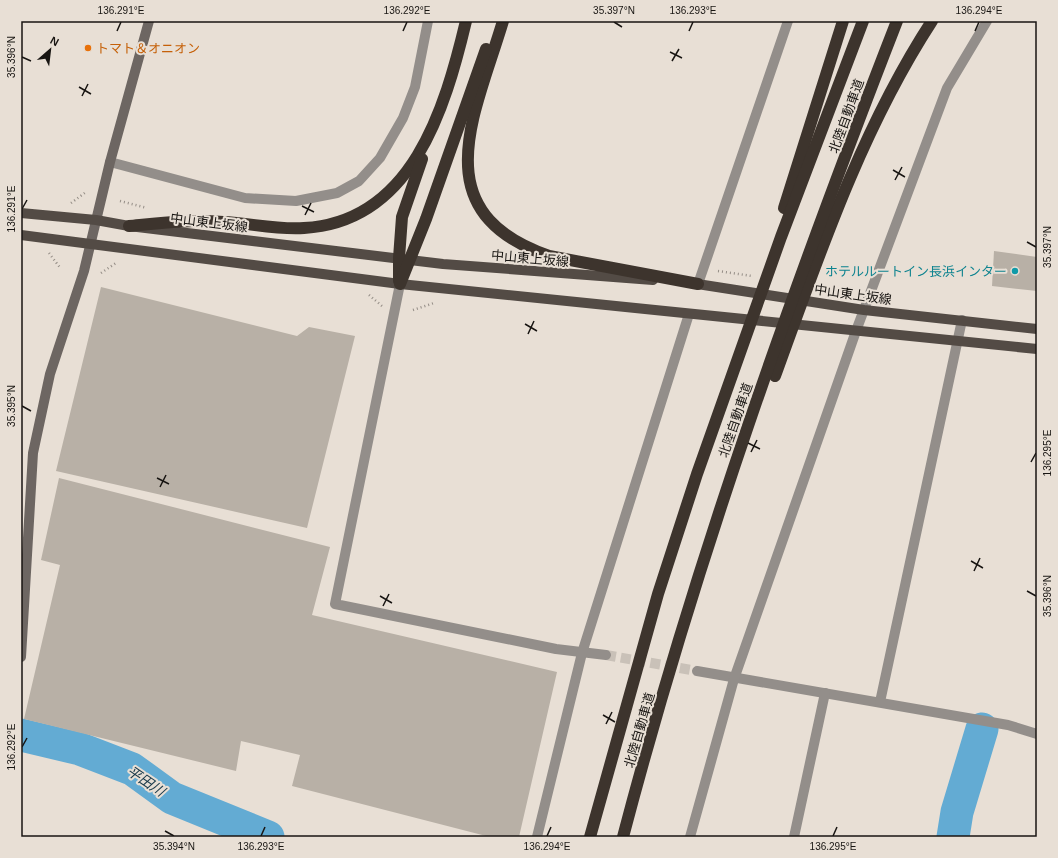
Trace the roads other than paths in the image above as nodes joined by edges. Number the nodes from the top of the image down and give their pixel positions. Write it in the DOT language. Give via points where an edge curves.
graph roads {
  1 [pos="148,21"];
  2 [pos="428,21"];
  3 [pos="466,21"];
  4 [pos="496,21"];
  5 [pos="503,21"];
  6 [pos="788,21"];
  7 [pos="843,21"];
  8 [pos="863,21"];
  9 [pos="898,21"];
  10 [pos="932,21"];
  11 [pos="987,21"];
  12 [pos="435,120"];
  13 [pos="110,162"];
  14 [pos="21,213"];
  15 [pos="96,220"];
  16 [pos="129,226"];
  17 [pos="21,235"];
  18 [pos="778,236"];
  19 [pos="90,243"];
  20 [pos="817,249"];
  21 [pos="404,259"];
  22 [pos="400,284"];
  23 [pos="698,284"];
  24 [pos="864,310"];
  25 [pos="689,314"];
  26 [pos="962,320"];
  27 [pos="1037,328"];
  28 [pos="856,331"];
  29 [pos="957,340"];
  30 [pos="1037,349"];
  31 [pos="582,653"];
  32 [pos="606,655"];
  33 [pos="21,657"];
  34 [pos="697,671"];
  35 [pos="734,679"];
  36 [pos="825,693"];
  37 [pos="880,702"];
  38 [pos="1037,734"];
  39 [pos="537,837"];
  40 [pos="590,837"];
  41 [pos="624,837"];
  42 [pos="690,837"];
  43 [pos="794,837"];
  1 -- 13 [label="street"];
  2 -- 13 [label="street" via="415,87 403,118 380,158 359,181 337,193 296,201 245,198"];
  3 -- 12 [label="highway"];
  4 -- 21 [label="highway"];
  5 -- 23 [label="highway" via="469,136 468,175 476,204 483,214 504,235 549,256"];
  6 -- 23 [label="street"];
  7 -- 18 [label="highway"];
  8 -- 18 [label="highway, 北陸自動車道"];
  9 -- 20 [label="highway, 北陸自動車道"];
  10 -- 20 [label="highway" via="912,51 873,128"];
  11 -- 24 [label="street" via="947,88"];
  12 -- 16 [label="highway" via="408,172 398,185 375,205 345,219 305,228 271,228 223,222"];
  12 -- 21 [label="highway" via="402,216"];
  13 -- 15 [label="street"];
  14 -- 15 [label="main road, 中山東上坂線"];
  15 -- 16 [label="main road, 中山東上坂線"];
  15 -- 19 [label="street"];
  16 -- 21 [label="main road, 中山東上坂線"];
  17 -- 19 [label="main road"];
  18 -- 40 [label="highway, 北陸自動車道" via="658,594"];
  19 -- 22 [label="main road"];
  19 -- 33 [label="street" via="84,271 50,374 32,452"];
  20 -- 41 [label="highway, 北陸自動車道" via="772,372 710,558 689,611"];
  21 -- 22 [label="highway"];
  21 -- 23 [label="main road, 中山東上坂線"];
  22 -- 25 [label="main road"];
  22 -- 31 [label="street" via="335,604"];
  23 -- 24 [label="main road, 中山東上坂線"];
  24 -- 26 [label="main road, 中山東上坂線"];
  24 -- 28 [label="street"];
  25 -- 28 [label="main road"];
  25 -- 31 [label="street"];
  26 -- 27 [label="main road, 中山東上坂線"];
  26 -- 29 [label="street"];
  28 -- 29 [label="main road"];
  28 -- 35 [label="street"];
  29 -- 30 [label="main road"];
  29 -- 37 [label="street"];
  31 -- 32 [label="street"];
  31 -- 39 [label="street"];
  34 -- 35 [label="street"];
  35 -- 36 [label="street"];
  35 -- 42 [label="street"];
  36 -- 37 [label="street"];
  36 -- 43 [label="street"];
  37 -- 38 [label="street" via="1008,725"];
}
